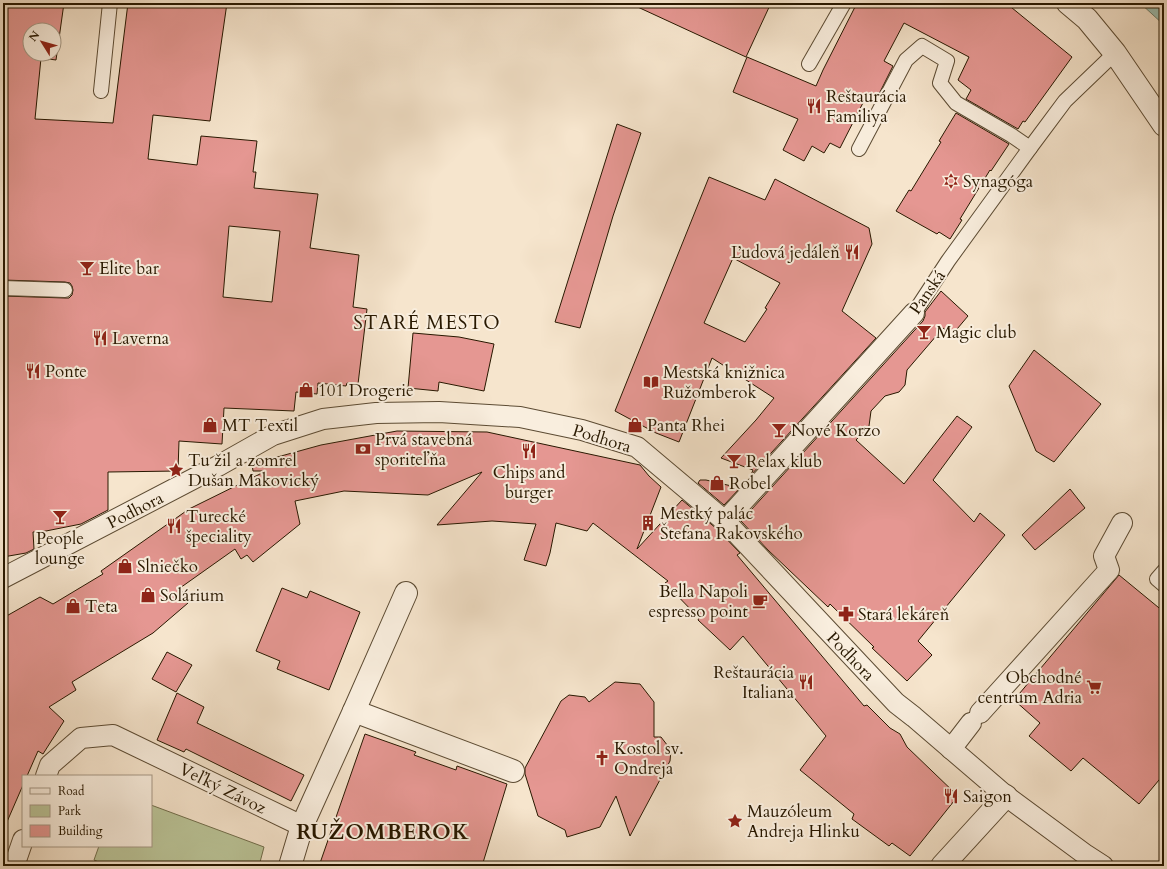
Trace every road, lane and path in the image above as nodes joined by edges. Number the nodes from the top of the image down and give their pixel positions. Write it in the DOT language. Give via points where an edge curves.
graph roads {
  1 [pos="110,3"];
  2 [pos="844,3"];
  3 [pos="1068,3"];
  4 [pos="1115,53"];
  5 [pos="809,64"];
  6 [pos="101,91"];
  7 [pos="1164,126"];
  8 [pos="1030,148"];
  9 [pos="859,149"];
  10 [pos="3,288"];
  11 [pos="65,290"];
  12 [pos="914,313"];
  13 [pos="725,521"];
  14 [pos="1122,523"];
  15 [pos="1164,571"];
  16 [pos="3,578"];
  17 [pos="1164,585"];
  18 [pos="406,593"];
  19 [pos="354,711"];
  20 [pos="951,749"];
  21 [pos="513,771"];
  22 [pos="46,775"];
  23 [pos="1006,796"];
  24 [pos="302,826"];
  25 [pos="22,843"];
  26 [pos="14,866"];
  27 [pos="290,866"];
  28 [pos="942,866"];
  29 [pos="1102,866"];
  1 -- 6 [label="lane"];
  2 -- 5 [label="lane"];
  3 -- 4 [label="street" via="1086,19"];
  4 -- 7 [label="street"];
  4 -- 8 [label="lane, Panská" via="1065,101"];
  8 -- 9 [label="lane" via="956,103 940,84 947,60 922,46 906,60"];
  8 -- 12 [label="lane, Panská" via="948,261"];
  10 -- 11 [label="lane"];
  12 -- 13 [label="street, Panská"];
  13 -- 16 [label="street, Podhora" via="637,447 582,430 520,417 439,412 376,413 323,419 273,435"];
  13 -- 20 [label="street, Podhora" via="896,703"];
  14 -- 20 [label="street" via="1104,556 1109,570"];
  15 -- 17 [label="lane" via="1157,579"];
  18 -- 19 [label="street"];
  19 -- 21 [label="street"];
  19 -- 24 [label="street"];
  20 -- 23 [label="street, Podhora"];
  22 -- 24 [label="street, Veľký Závoz" via="50,765 81,738 113,735"];
  23 -- 28 [label="street"];
  23 -- 29 [label="street, Podhora"];
  24 -- 27 [label="street"];
  25 -- 26 [label="street"];
}
